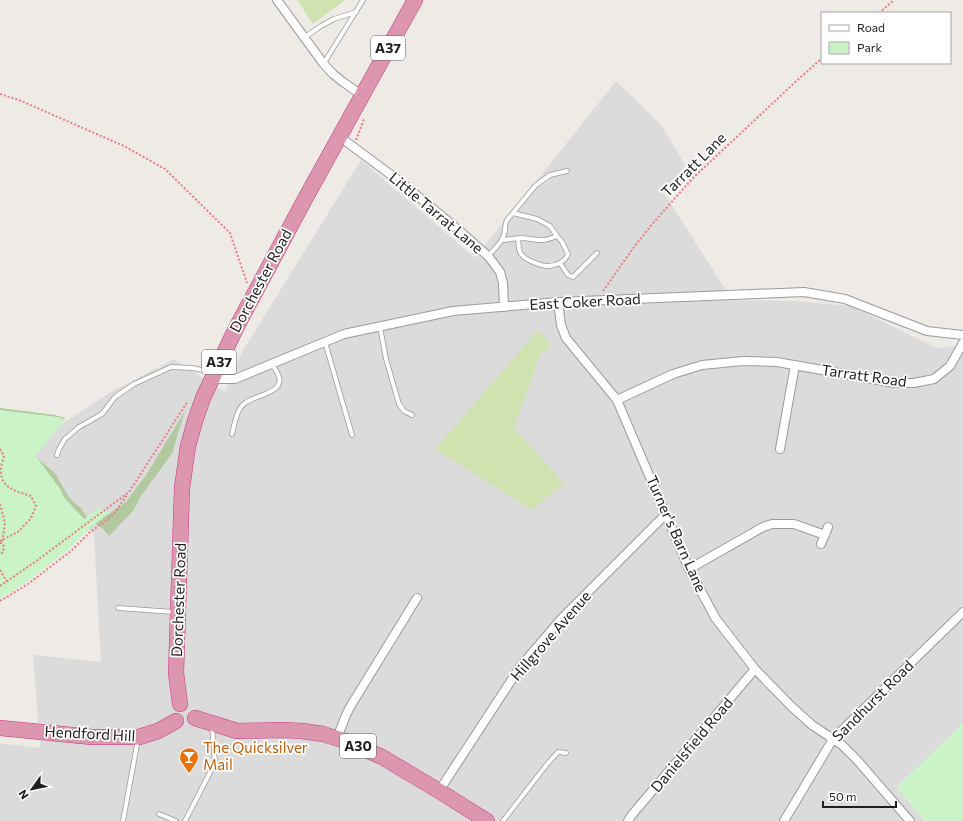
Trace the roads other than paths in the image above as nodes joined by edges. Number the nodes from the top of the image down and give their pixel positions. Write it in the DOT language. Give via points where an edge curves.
graph roads {
  1 [pos="277,0"];
  2 [pos="363,0"];
  3 [pos="415,0"];
  4 [pos="356,12"];
  5 [pos="305,37"];
  6 [pos="324,63"];
  7 [pos="363,96"];
  8 [pos="340,137"];
  9 [pos="567,171"];
  10 [pos="513,213"];
  11 [pos="557,236"];
  12 [pos="518,239"];
  13 [pos="502,240"];
  14 [pos="597,253"];
  15 [pos="488,256"];
  16 [pos="560,263"];
  17 [pos="558,302"];
  18 [pos="504,307"];
  19 [pos="380,326"];
  20 [pos="963,335"];
  21 [pos="324,342"];
  22 [pos="963,342"];
  23 [pos="272,364"];
  24 [pos="795,365"];
  25 [pos="213,376"];
  26 [pos="617,400"];
  27 [pos="412,415"];
  28 [pos="232,434"];
  29 [pos="352,435"];
  30 [pos="780,449"];
  31 [pos="57,455"];
  32 [pos="666,514"];
  33 [pos="821,544"];
  34 [pos="689,569"];
  35 [pos="417,598"];
  36 [pos="118,608"];
  37 [pos="179,612"];
  38 [pos="963,612"];
  39 [pos="756,669"];
  40 [pos="180,704"];
  41 [pos="195,718"];
  42 [pos="176,722"];
  43 [pos="212,724"];
  44 [pos="0,728"];
  45 [pos="139,737"];
  46 [pos="337,738"];
  47 [pos="833,740"];
  48 [pos="566,753"];
  49 [pos="439,791"];
  50 [pos="159,814"];
  51 [pos="123,821"];
  52 [pos="176,821"];
  53 [pos="185,821"];
  54 [pos="487,821"];
  55 [pos="503,821"];
  56 [pos="628,821"];
  57 [pos="784,821"];
  58 [pos="910,821"];
  1 -- 5 [label="street"];
  2 -- 4 [label="lane"];
  3 -- 7 [label="highway, Dorchester Road / A37"];
  4 -- 5 [label="lane" via="334,19"];
  4 -- 6 [label="lane"];
  5 -- 6 [label="street"];
  6 -- 7 [label="street" via="333,74"];
  7 -- 8 [label="highway, Dorchester Road / A37"];
  8 -- 15 [label="street, Little Tarrat Lane" via="402,183"];
  8 -- 25 [label="highway, Dorchester Road / A37"];
  9 -- 10 [label="lane" via="550,175 536,185"];
  10 -- 11 [label="lane" via="550,226"];
  10 -- 13 [label="lane" via="505,224"];
  11 -- 12 [label="lane" via="541,241"];
  11 -- 16 [label="lane" via="568,254"];
  12 -- 13 [label="lane"];
  12 -- 16 [label="lane" via="520,253 529,260 548,266"];
  13 -- 15 [label="lane"];
  14 -- 16 [label="lane" via="573,277 568,275"];
  15 -- 18 [label="street, Little Tarrat Lane" via="500,272"];
  17 -- 18 [label="street, East Coker Road"];
  17 -- 20 [label="street, East Coker Road" via="804,292 845,298 926,331"];
  17 -- 26 [label="street, Turner's Barn Lane" via="561,325 566,338"];
  18 -- 19 [label="street, East Coker Road" via="453,311"];
  19 -- 21 [label="street, East Coker Road" via="344,334"];
  19 -- 27 [label="lane" via="399,404 404,411"];
  21 -- 23 [label="street, East Coker Road"];
  21 -- 29 [label="lane"];
  22 -- 24 [label="street, Tarratt Road" via="950,366 934,379 914,383 895,383"];
  23 -- 25 [label="street, East Coker Road" via="235,379"];
  23 -- 28 [label="lane" via="280,382 274,390 243,403 236,415"];
  24 -- 26 [label="street, Tarratt Road" via="743,361 702,366 672,374"];
  24 -- 30 [label="street"];
  25 -- 31 [label="lane" via="192,368 171,367 134,384 115,397 102,414 79,426 65,439"];
  25 -- 37 [label="highway, Dorchester Road / A37" via="203,398 184,468"];
  26 -- 32 [label="street, Turner's Barn Lane"];
  32 -- 34 [label="street, Turner's Barn Lane"];
  32 -- 49 [label="street, Hillgrove Avenue" via="562,618 520,667"];
  33 -- 34 [label="street" via="826,531 794,524 772,524"];
  34 -- 39 [label="street, Turner's Barn Lane" via="716,619"];
  35 -- 46 [label="street" via="346,714"];
  36 -- 37 [label="lane"];
  37 -- 40 [label="highway, Dorchester Road / A37" via="176,673"];
  38 -- 47 [label="street, Sandhurst Road"];
  39 -- 47 [label="street, Turner's Barn Lane" via="791,706"];
  39 -- 56 [label="street, Danielsfield Road"];
  40 -- 41 [label="highway" via="190,705 195,711"];
  40 -- 42 [label="highway" via="174,712"];
  41 -- 42 [label="highway" via="187,725"];
  41 -- 43 [label="highway, A30"];
  42 -- 45 [label="highway, Hendford Hill" via="158,732"];
  43 -- 46 [label="highway, A30" via="237,731 302,731"];
  43 -- 53 [label="lane" via="215,763"];
  44 -- 45 [label="highway, Hendford Hill" via="92,737"];
  45 -- 51 [label="lane"];
  46 -- 49 [label="highway, A30" via="382,757"];
  47 -- 57 [label="street, Sandhurst Road"];
  47 -- 58 [label="street, Turner's Barn Lane" via="857,760"];
  48 -- 55 [label="lane" via="558,752"];
  49 -- 54 [label="highway, A30"];
  50 -- 52 [label="lane"];
}
